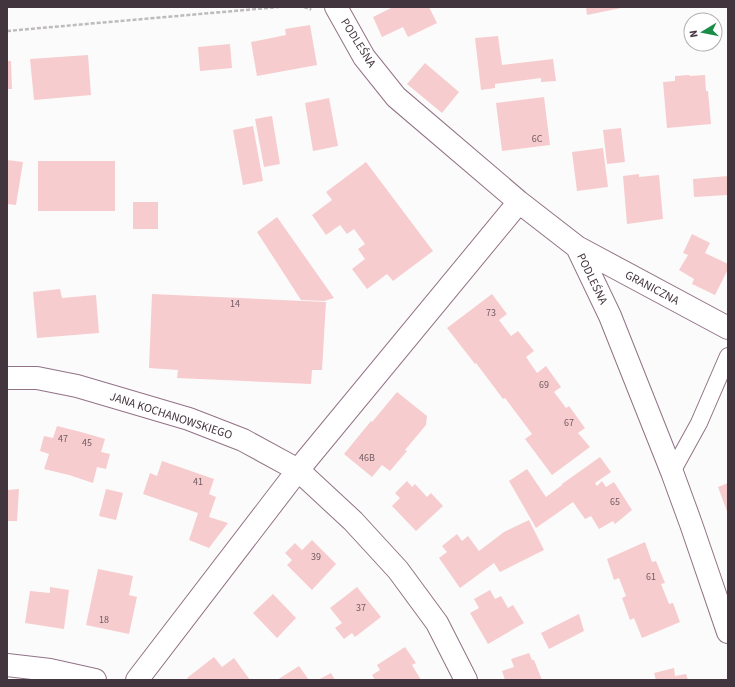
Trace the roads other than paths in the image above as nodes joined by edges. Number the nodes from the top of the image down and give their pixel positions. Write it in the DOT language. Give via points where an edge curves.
graph roads {
  1 [pos="336,7"];
  2 [pos="519,202"];
  3 [pos="577,247"];
  4 [pos="728,328"];
  5 [pos="728,356"];
  6 [pos="7,378"];
  7 [pos="298,470"];
  8 [pos="672,472"];
  9 [pos="728,632"];
  10 [pos="7,665"];
  11 [pos="95,680"];
  12 [pos="137,680"];
  13 [pos="466,680"];
  1 -- 2 [label="street, PODLEŚNA" via="364,57 396,97"];
  2 -- 3 [label="street, PODLEŚNA"];
  2 -- 7 [label="street"];
  3 -- 4 [label="street, GRANICZNA"];
  3 -- 8 [label="street, PODLEŚNA" via="610,316"];
  5 -- 8 [label="lane" via="699,423"];
  6 -- 7 [label="street, JANA KOCHANOWSKIEGO" via="36,378 77,386 189,419 243,440"];
  7 -- 12 [label="street"];
  7 -- 13 [label="street, JANA KOCHANOWSKIEGO" via="353,521 398,570 437,623"];
  8 -- 9 [label="street, PODLEŚNA"];
  10 -- 11 [label="street" via="50,670"];
}
